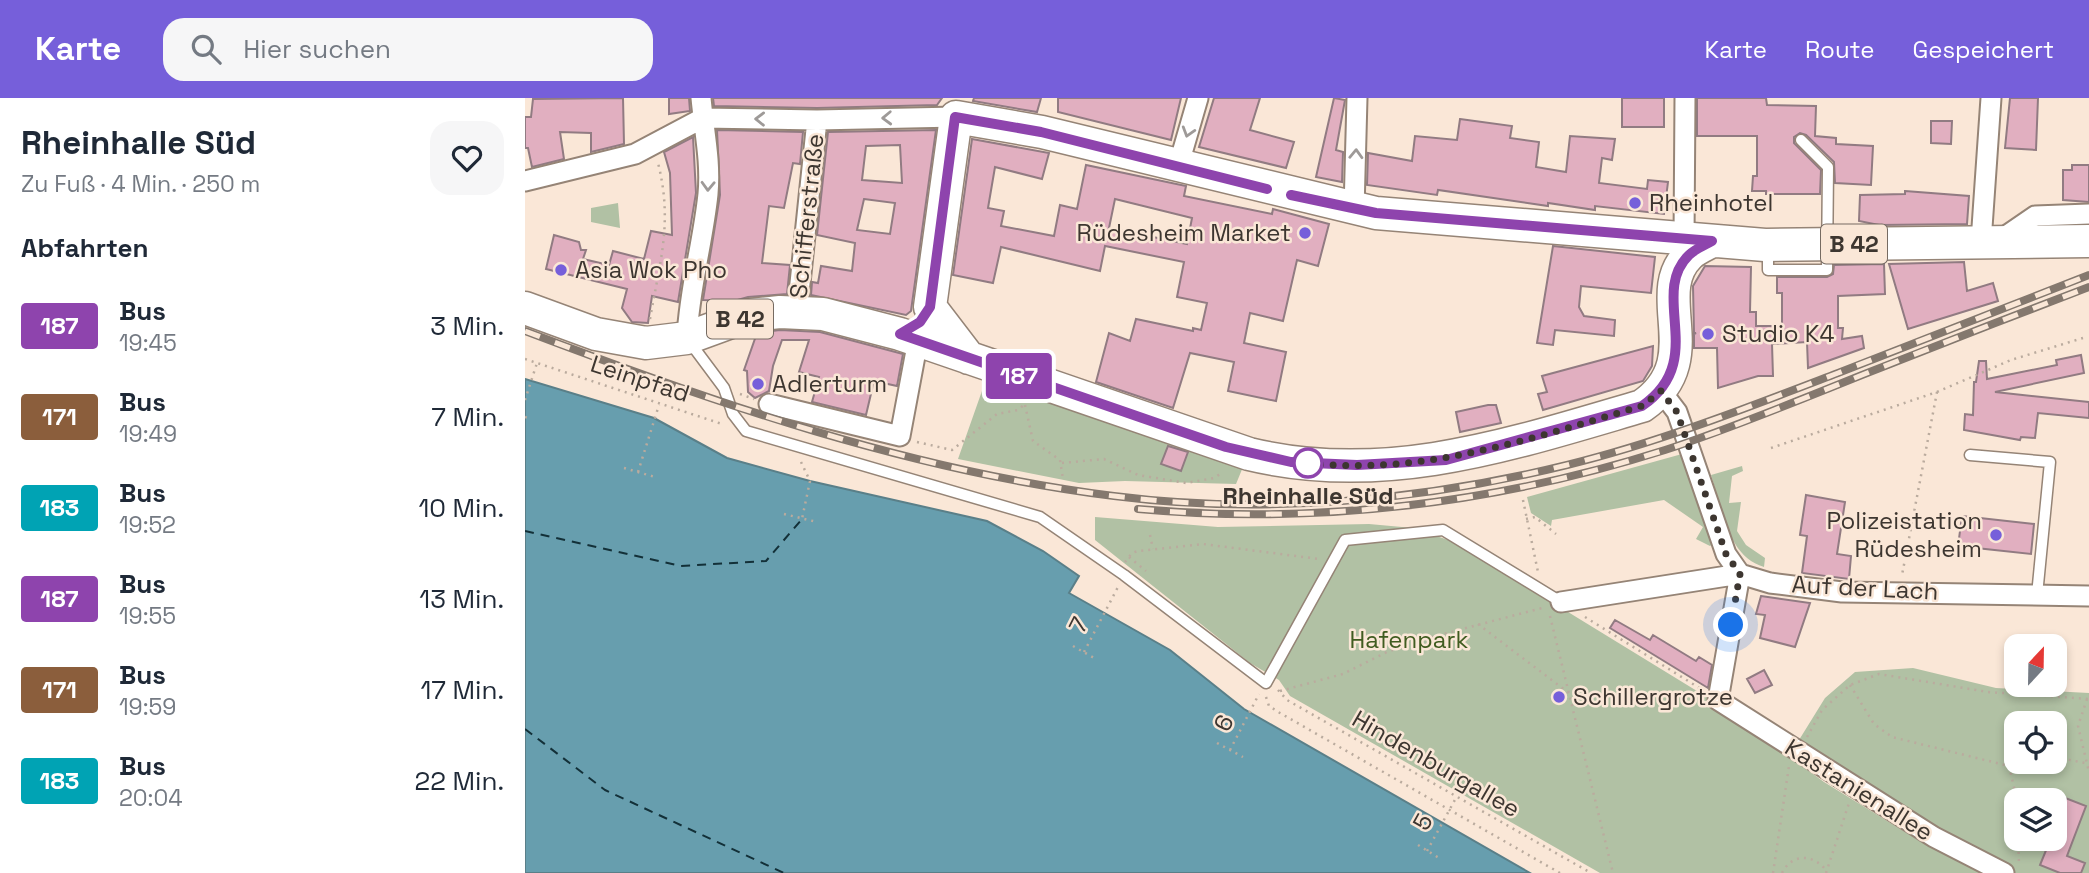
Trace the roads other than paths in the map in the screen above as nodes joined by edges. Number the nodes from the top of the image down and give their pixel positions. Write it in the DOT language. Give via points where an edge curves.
graph roads {
  1 [pos="701,98"];
  2 [pos="1198,98"];
  3 [pos="1357,98"];
  4 [pos="1685,98"];
  5 [pos="1991,98"];
  6 [pos="955,117"];
  7 [pos="703,118"];
  8 [pos="817,120"];
  9 [pos="1801,140"];
  10 [pos="1178,167"];
  11 [pos="525,181"];
  12 [pos="1354,210"];
  13 [pos="2089,214"];
  14 [pos="1637,235"];
  15 [pos="1698,240"];
  16 [pos="2089,241"];
  17 [pos="1989,242"];
  18 [pos="1827,245"];
  19 [pos="1676,276"];
  20 [pos="930,307"];
  21 [pos="525,308"];
  22 [pos="797,312"];
  23 [pos="909,337"];
  24 [pos="687,338"];
  25 [pos="969,358"];
  26 [pos="1661,391"];
  27 [pos="769,404"];
  28 [pos="1970,455"];
  29 [pos="1740,574"];
  30 [pos="2037,595"];
  31 [pos="2089,596"];
  32 [pos="1561,602"];
  33 [pos="2004,873"];
  1 -- 7 [label="street"];
  2 -- 10 [label="street, one-way"];
  12 -- 3 [label="street, one-way"];
  4 -- 15 [label="street"];
  5 -- 17 [label="street"];
  6 -- 8 [label="street, one-way"];
  6 -- 10 [label="main road, B 42" via="1041,132"];
  6 -- 20 [label="main road"];
  8 -- 7 [label="street, one-way"];
  7 -- 11 [label="street" via="635,153"];
  7 -- 24 [label="street, one-way" via="708,191 689,297"];
  8 -- 22 [label="street, Schifferstraße"];
  9 -- 18 [label="lane" via="1828,167"];
  10 -- 12 [label="main road, B 42"];
  12 -- 14 [label="main road, B 42"];
  13 -- 17 [label="street" via="2035,216"];
  14 -- 15 [label="main road, B 42"];
  14 -- 19 [label="main road, B 42" via="1668,254"];
  15 -- 18 [label="main road, B 42"];
  15 -- 19 [label="main road"];
  16 -- 17 [label="main road, B 42"];
  17 -- 18 [label="main road, B 42"];
  19 -- 26 [label="main road" via="1675,360"];
  20 -- 23 [label="main road"];
  20 -- 25 [label="main road"];
  21 -- 24 [label="main road, B 42" via="589,332 646,343"];
  22 -- 23 [label="main road, B 42" via="823,314"];
  22 -- 24 [label="main road, B 42" via="750,315"];
  23 -- 25 [label="main road, B 42"];
  23 -- 27 [label="street" via="900,436"];
  24 -- 32 [label="lane" via="724,388 733,414 746,431 1040,517 1266,683 1345,540 1443,530"];
  25 -- 26 [label="main road, B 42" via="1249,454 1291,462 1357,465 1446,460 1642,406"];
  26 -- 29 [label="street" via="1677,412 1726,554"];
  28 -- 30 [label="lane" via="2050,462"];
  29 -- 30 [label="street, Auf der Lach" via="1770,583 1842,592"];
  29 -- 32 [label="street, Auf der Lach"];
  29 -- 33 [label="street, Kastanienallee" via="1718,700 1934,838"];
  30 -- 31 [label="street, Auf der Lach"];
}
